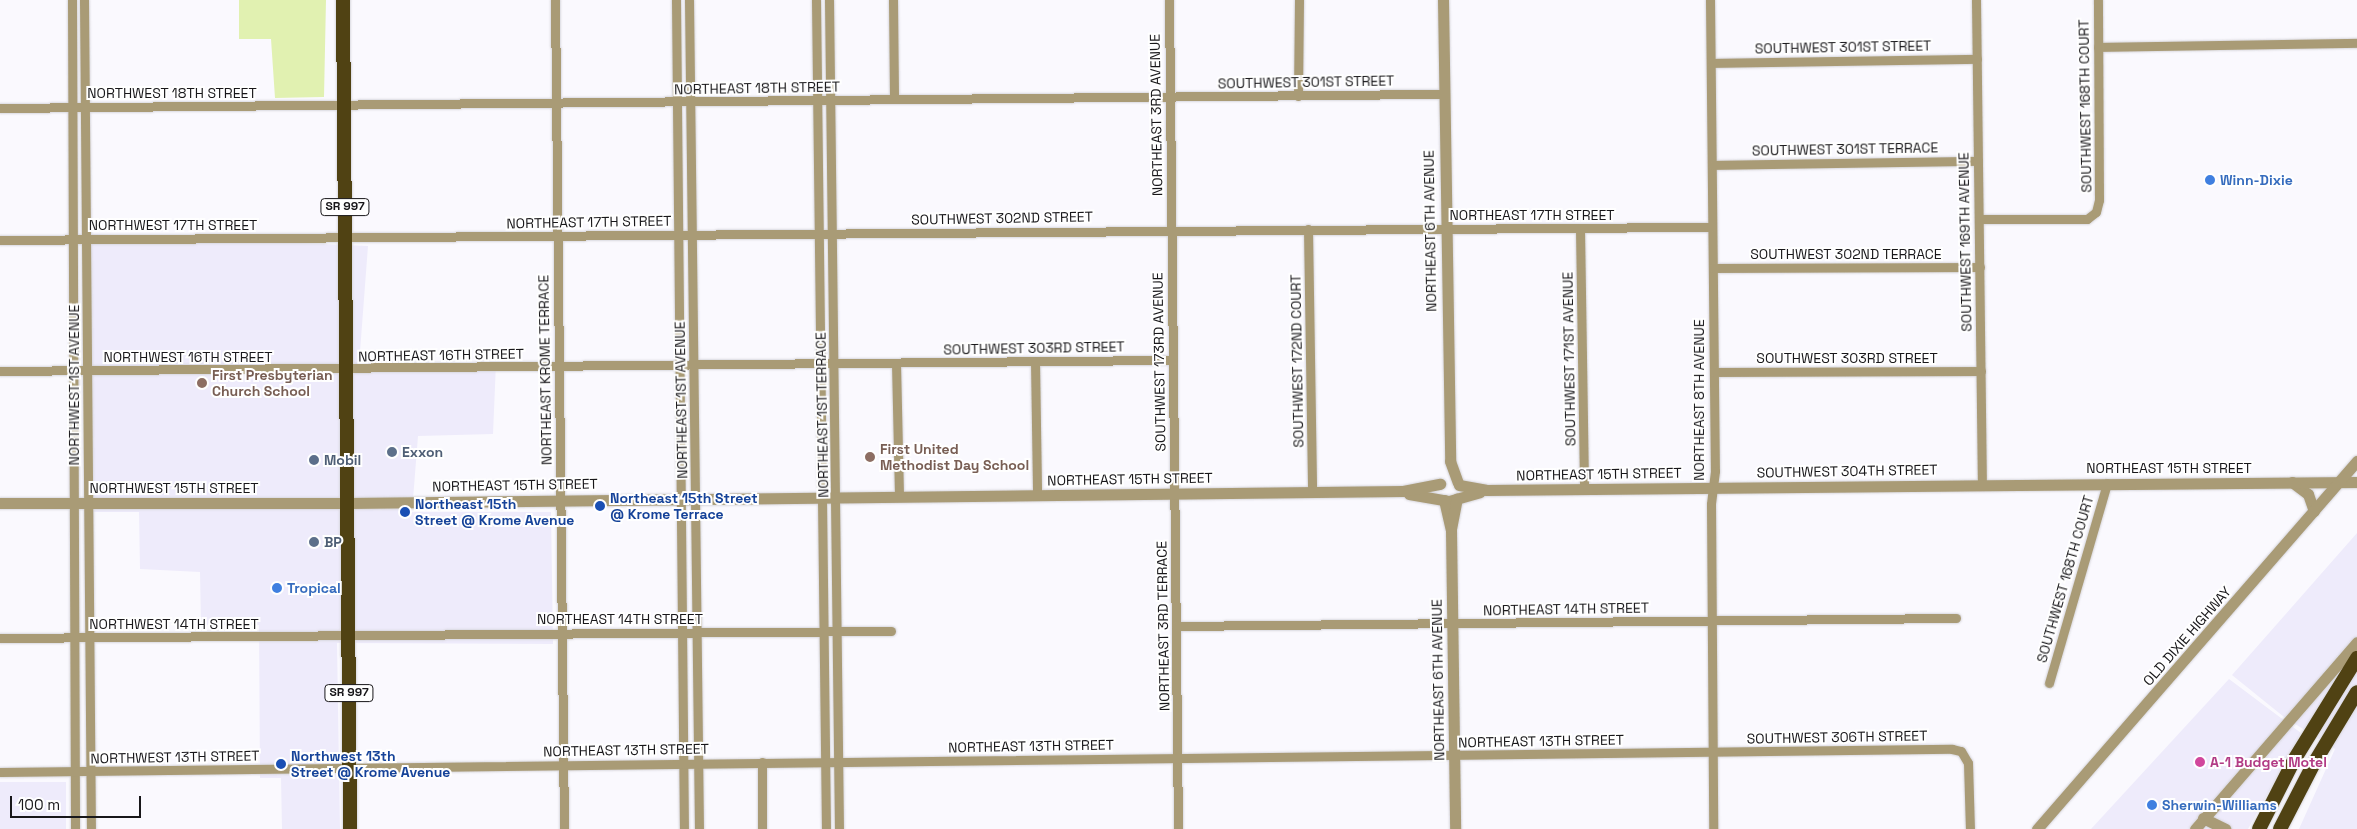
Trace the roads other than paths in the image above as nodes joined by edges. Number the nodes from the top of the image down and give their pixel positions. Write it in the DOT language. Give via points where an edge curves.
graph roads {
  1 [pos="72,0"];
  2 [pos="84,0"];
  3 [pos="342,0"];
  4 [pos="554,0"];
  5 [pos="676,0"];
  6 [pos="689,0"];
  7 [pos="816,0"];
  8 [pos="829,0"];
  9 [pos="893,0"];
  10 [pos="1169,0"];
  11 [pos="1299,0"];
  12 [pos="1443,0"];
  13 [pos="1710,0"];
  14 [pos="1976,0"];
  15 [pos="2098,0"];
  16 [pos="2357,43"];
  17 [pos="2098,47"];
  18 [pos="1977,58"];
  19 [pos="1711,64"];
  20 [pos="1444,94"];
  21 [pos="1298,96"];
  22 [pos="1169,97"];
  23 [pos="894,99"];
  24 [pos="818,100"];
  25 [pos="830,100"];
  26 [pos="690,102"];
  27 [pos="556,103"];
  28 [pos="678,103"];
  29 [pos="72,106"];
  30 [pos="85,107"];
  31 [pos="344,107"];
  32 [pos="0,108"];
  33 [pos="1978,162"];
  34 [pos="1712,165"];
  35 [pos="1979,219"];
  36 [pos="1712,227"];
  37 [pos="1308,228"];
  38 [pos="1171,229"];
  39 [pos="1445,229"];
  40 [pos="1580,229"];
  41 [pos="678,234"];
  42 [pos="692,234"];
  43 [pos="819,234"];
  44 [pos="832,234"];
  45 [pos="557,236"];
  46 [pos="72,239"];
  47 [pos="86,239"];
  48 [pos="346,239"];
  49 [pos="0,240"];
  50 [pos="1980,267"];
  51 [pos="1713,268"];
  52 [pos="1173,360"];
  53 [pos="1036,361"];
  54 [pos="896,363"];
  55 [pos="821,364"];
  56 [pos="835,364"];
  57 [pos="680,366"];
  58 [pos="694,366"];
  59 [pos="558,367"];
  60 [pos="347,370"];
  61 [pos="73,371"];
  62 [pos="88,371"];
  63 [pos="1980,371"];
  64 [pos="0,372"];
  65 [pos="1714,372"];
  66 [pos="1450,461"];
  67 [pos="2357,461"];
  68 [pos="1442,482"];
  69 [pos="2292,482"];
  70 [pos="2338,482"];
  71 [pos="2357,482"];
  72 [pos="2107,483"];
  73 [pos="1459,484"];
  74 [pos="1982,484"];
  75 [pos="1712,488"];
  76 [pos="1584,489"];
  77 [pos="1486,490"];
  78 [pos="1403,491"];
  79 [pos="1312,492"];
  80 [pos="1175,494"];
  81 [pos="1037,495"];
  82 [pos="899,496"];
  83 [pos="822,497"];
  84 [pos="837,497"];
  85 [pos="681,498"];
  86 [pos="696,498"];
  87 [pos="1457,498"];
  88 [pos="560,500"];
  89 [pos="1443,500"];
  90 [pos="74,502"];
  91 [pos="88,502"];
  92 [pos="0,503"];
  93 [pos="348,503"];
  94 [pos="2314,511"];
  95 [pos="1451,530"];
  96 [pos="1956,618"];
  97 [pos="1712,621"];
  98 [pos="1452,624"];
  99 [pos="1176,626"];
  100 [pos="823,631"];
  101 [pos="838,631"];
  102 [pos="891,631"];
  103 [pos="682,632"];
  104 [pos="697,632"];
  105 [pos="561,633"];
  106 [pos="348,636"];
  107 [pos="0,638"];
  108 [pos="75,638"];
  109 [pos="89,638"];
  110 [pos="2357,642"];
  111 [pos="2357,658"];
  112 [pos="2049,683"];
  113 [pos="2357,692"];
  114 [pos="1712,752"];
  115 [pos="1454,756"];
  116 [pos="1178,758"];
  117 [pos="762,762"];
  118 [pos="825,762"];
  119 [pos="838,762"];
  120 [pos="684,763"];
  121 [pos="697,763"];
  122 [pos="562,765"];
  123 [pos="350,767"];
  124 [pos="90,771"];
  125 [pos="0,772"];
  126 [pos="75,772"];
  127 [pos="2203,818"];
  128 [pos="75,829"];
  129 [pos="91,829"];
  130 [pos="350,829"];
  131 [pos="564,829"];
  132 [pos="684,829"];
  133 [pos="699,829"];
  134 [pos="762,829"];
  135 [pos="826,829"];
  136 [pos="840,829"];
  137 [pos="1178,829"];
  138 [pos="1455,829"];
  139 [pos="1713,829"];
  140 [pos="1970,829"];
  141 [pos="2037,829"];
  142 [pos="2194,829"];
  143 [pos="2226,829"];
  144 [pos="2259,829"];
  145 [pos="2280,829"];
  1 -- 29 [label="street, NORTHWEST 1ST AVENUE"];
  2 -- 30 [label="street, NORTHWEST 1ST AVENUE"];
  3 -- 31 [label="highway, SR 997"];
  4 -- 27 [label="street, NORTHEAST KROME TERRACE"];
  5 -- 28 [label="street, NORTHEAST 1ST AVENUE"];
  6 -- 26 [label="street, NORTHEAST 1ST AVENUE"];
  7 -- 24 [label="street, NORTHEAST 1ST TERRACE"];
  8 -- 25 [label="street, NORTHEAST 1ST TERRACE"];
  9 -- 23 [label="street"];
  10 -- 22 [label="street, NORTHEAST 3RD AVENUE"];
  11 -- 21 [label="street"];
  12 -- 20 [label="street, NORTHEAST 6TH AVENUE"];
  13 -- 19 [label="street, NORTHEAST 8TH AVENUE"];
  14 -- 18 [label="street, SOUTHWEST 169TH AVENUE"];
  15 -- 17 [label="street, SOUTHWEST 168TH COURT"];
  16 -- 17 [label="street"];
  17 -- 35 [label="street, SOUTHWEST 168TH COURT" via="2100,200 2096,212 2087,218"];
  18 -- 19 [label="street, SOUTHWEST 301ST STREET"];
  18 -- 33 [label="street, SOUTHWEST 169TH AVENUE"];
  19 -- 34 [label="street, NORTHEAST 8TH AVENUE"];
  20 -- 21 [label="street, SOUTHWEST 301ST STREET"];
  20 -- 39 [label="street, NORTHEAST 6TH AVENUE"];
  21 -- 22 [label="street, SOUTHWEST 301ST STREET"];
  22 -- 23 [label="street, NORTHEAST 18TH STREET"];
  22 -- 38 [label="street, NORTHEAST 3RD AVENUE"];
  23 -- 25 [label="street, NORTHEAST 18TH STREET"];
  24 -- 25 [label="street, NORTHEAST 18TH STREET"];
  24 -- 26 [label="street, NORTHEAST 18TH STREET"];
  24 -- 43 [label="street, NORTHEAST 1ST TERRACE"];
  25 -- 44 [label="street, NORTHEAST 1ST TERRACE"];
  26 -- 28 [label="street, NORTHEAST 18TH STREET"];
  26 -- 42 [label="street, NORTHEAST 1ST AVENUE"];
  27 -- 28 [label="street, NORTHEAST 18TH STREET"];
  27 -- 31 [label="street, NORTHEAST 18TH STREET"];
  27 -- 45 [label="street, NORTHEAST KROME TERRACE"];
  28 -- 41 [label="street, NORTHEAST 1ST AVENUE"];
  29 -- 30 [label="street, NORTHWEST 18TH STREET"];
  29 -- 32 [label="street, NORTHWEST 18TH STREET"];
  29 -- 46 [label="street, NORTHWEST 1ST AVENUE"];
  30 -- 31 [label="street, NORTHWEST 18TH STREET"];
  30 -- 47 [label="street, NORTHWEST 1ST AVENUE"];
  31 -- 48 [label="highway, SR 997"];
  33 -- 34 [label="street, SOUTHWEST 301ST TERRACE"];
  33 -- 35 [label="street, SOUTHWEST 169TH AVENUE"];
  34 -- 36 [label="street, NORTHEAST 8TH AVENUE"];
  35 -- 50 [label="street, SOUTHWEST 169TH AVENUE"];
  36 -- 40 [label="street, NORTHEAST 17TH STREET"];
  36 -- 51 [label="street, NORTHEAST 8TH AVENUE"];
  37 -- 38 [label="street, NORTHEAST 17TH STREET"];
  37 -- 39 [label="street, NORTHEAST 17TH STREET"];
  37 -- 79 [label="street, SOUTHWEST 172ND COURT"];
  38 -- 44 [label="street, SOUTHWEST 302ND STREET"];
  38 -- 52 [label="street, SOUTHWEST 173RD AVENUE"];
  39 -- 40 [label="street, NORTHEAST 17TH STREET"];
  39 -- 66 [label="street, NORTHEAST 6TH AVENUE"];
  40 -- 76 [label="street, SOUTHWEST 171ST AVENUE"];
  41 -- 42 [label="street, NORTHEAST 17TH STREET"];
  41 -- 45 [label="street, NORTHEAST 17TH STREET"];
  41 -- 57 [label="street, NORTHEAST 1ST AVENUE"];
  42 -- 43 [label="street, NORTHEAST 17TH STREET"];
  42 -- 58 [label="street, NORTHEAST 1ST AVENUE"];
  43 -- 44 [label="street, NORTHEAST 17TH STREET"];
  43 -- 55 [label="street, NORTHEAST 1ST TERRACE"];
  44 -- 56 [label="street, NORTHEAST 1ST TERRACE"];
  45 -- 48 [label="street, NORTHEAST 17TH STREET"];
  45 -- 59 [label="street, NORTHEAST KROME TERRACE"];
  46 -- 47 [label="street, NORTHWEST 17TH STREET"];
  46 -- 49 [label="street, NORTHWEST 17TH STREET"];
  46 -- 61 [label="street, NORTHWEST 1ST AVENUE"];
  47 -- 48 [label="street, NORTHWEST 17TH STREET"];
  47 -- 62 [label="street, NORTHWEST 1ST AVENUE"];
  48 -- 60 [label="highway, SR 997"];
  50 -- 51 [label="street, SOUTHWEST 302ND TERRACE"];
  50 -- 63 [label="street, SOUTHWEST 169TH AVENUE"];
  51 -- 65 [label="street, NORTHEAST 8TH AVENUE"];
  52 -- 53 [label="street, SOUTHWEST 303RD STREET"];
  52 -- 80 [label="street, SOUTHWEST 173RD AVENUE"];
  53 -- 54 [label="street, SOUTHWEST 303RD STREET"];
  53 -- 81 [label="street"];
  54 -- 56 [label="street, NORTHEAST 16TH STREET"];
  54 -- 82 [label="street"];
  55 -- 56 [label="street, NORTHEAST 16TH STREET"];
  55 -- 58 [label="street, NORTHEAST 16TH STREET"];
  55 -- 83 [label="street, NORTHEAST 1ST TERRACE"];
  56 -- 84 [label="street, NORTHEAST 1ST TERRACE"];
  57 -- 58 [label="street, NORTHEAST 16TH STREET"];
  57 -- 59 [label="street, NORTHEAST 16TH STREET"];
  57 -- 85 [label="street, NORTHEAST 1ST AVENUE"];
  58 -- 86 [label="street, NORTHEAST 1ST AVENUE"];
  59 -- 60 [label="street, NORTHEAST 16TH STREET"];
  59 -- 88 [label="street, NORTHEAST KROME TERRACE"];
  60 -- 62 [label="street, NORTHWEST 16TH STREET"];
  60 -- 93 [label="highway, SR 997"];
  61 -- 62 [label="street, NORTHWEST 16TH STREET"];
  61 -- 64 [label="street, NORTHWEST 16TH STREET"];
  61 -- 90 [label="street, NORTHWEST 1ST AVENUE"];
  62 -- 91 [label="street, NORTHWEST 1ST AVENUE"];
  63 -- 65 [label="street, SOUTHWEST 303RD STREET"];
  63 -- 74 [label="street, SOUTHWEST 169TH AVENUE"];
  65 -- 75 [label="street, NORTHEAST 8TH AVENUE"];
  66 -- 68 [label="street, NORTHEAST 6TH AVENUE"];
  66 -- 73 [label="street, NORTHEAST 6TH AVENUE"];
  67 -- 70 [label="street, OLD DIXIE HIGHWAY"];
  68 -- 73 [label="street" via="1449,479"];
  68 -- 78 [label="street, NORTHEAST 15TH STREET"];
  68 -- 89 [label="street" via="1438,491"];
  69 -- 70 [label="street, NORTHEAST 15TH STREET"];
  69 -- 72 [label="street, NORTHEAST 15TH STREET"];
  69 -- 94 [label="street" via="2308,494"];
  70 -- 71 [label="street, NORTHEAST 15TH STREET"];
  70 -- 94 [label="street, OLD DIXIE HIGHWAY"];
  72 -- 74 [label="street, NORTHEAST 15TH STREET"];
  72 -- 112 [label="street, SOUTHWEST 168TH COURT"];
  73 -- 77 [label="street, NORTHEAST 15TH STREET"];
  73 -- 87 [label="street"];
  74 -- 75 [label="street, SOUTHWEST 304TH STREET"];
  75 -- 76 [label="street, NORTHEAST 15TH STREET"];
  75 -- 97 [label="street, NORTHEAST 8TH AVENUE"];
  76 -- 77 [label="street, NORTHEAST 15TH STREET"];
  77 -- 87 [label="street, NORTHEAST 15TH STREET"];
  78 -- 79 [label="street, NORTHEAST 15TH STREET"];
  78 -- 89 [label="street, NORTHEAST 15TH STREET"];
  79 -- 80 [label="street, NORTHEAST 15TH STREET"];
  80 -- 81 [label="street, NORTHEAST 15TH STREET"];
  80 -- 99 [label="street, NORTHEAST 3RD TERRACE"];
  81 -- 82 [label="street, NORTHEAST 15TH STREET"];
  82 -- 84 [label="street, NORTHEAST 15TH STREET"];
  83 -- 84 [label="street, NORTHEAST 15TH STREET"];
  83 -- 86 [label="street, NORTHEAST 15TH STREET"];
  83 -- 100 [label="street, NORTHEAST 1ST TERRACE"];
  84 -- 101 [label="street, NORTHEAST 1ST TERRACE"];
  85 -- 86 [label="street, NORTHEAST 15TH STREET"];
  85 -- 88 [label="street, NORTHEAST 15TH STREET"];
  85 -- 103 [label="street, NORTHEAST 1ST AVENUE"];
  86 -- 104 [label="street, NORTHEAST 1ST AVENUE"];
  87 -- 89 [label="street"];
  87 -- 95 [label="street, NORTHEAST 6TH AVENUE"];
  88 -- 93 [label="street, NORTHEAST 15TH STREET"];
  88 -- 105 [label="street, NORTHEAST KROME TERRACE"];
  89 -- 95 [label="street, NORTHEAST 6TH AVENUE"];
  90 -- 91 [label="street, NORTHWEST 15TH STREET"];
  90 -- 92 [label="street, NORTHWEST 15TH STREET"];
  90 -- 108 [label="street, NORTHWEST 1ST AVENUE"];
  91 -- 93 [label="street, NORTHWEST 15TH STREET"];
  91 -- 109 [label="street, NORTHWEST 1ST AVENUE"];
  93 -- 106 [label="highway, SR 997"];
  94 -- 141 [label="street, OLD DIXIE HIGHWAY"];
  95 -- 98 [label="street, NORTHEAST 6TH AVENUE"];
  96 -- 97 [label="street, NORTHEAST 14TH STREET"];
  97 -- 98 [label="street, NORTHEAST 14TH STREET"];
  97 -- 114 [label="street, NORTHEAST 8TH AVENUE"];
  98 -- 99 [label="street, NORTHEAST 14TH STREET"];
  98 -- 115 [label="street, NORTHEAST 6TH AVENUE"];
  99 -- 116 [label="street, NORTHEAST 3RD TERRACE"];
  100 -- 101 [label="street, NORTHEAST 14TH STREET"];
  100 -- 104 [label="street, NORTHEAST 14TH STREET"];
  100 -- 118 [label="street, NORTHEAST 1ST TERRACE"];
  101 -- 102 [label="street, NORTHEAST 14TH STREET"];
  101 -- 119 [label="street, NORTHEAST 1ST TERRACE"];
  103 -- 104 [label="street, NORTHEAST 14TH STREET"];
  103 -- 105 [label="street, NORTHEAST 14TH STREET"];
  103 -- 120 [label="street, NORTHEAST 1ST AVENUE"];
  104 -- 121 [label="street, NORTHEAST 1ST AVENUE"];
  105 -- 106 [label="street, NORTHEAST 14TH STREET"];
  105 -- 122 [label="street, NORTHEAST KROME TERRACE"];
  106 -- 109 [label="street, NORTHWEST 14TH STREET"];
  106 -- 123 [label="highway, SR 997"];
  107 -- 108 [label="street, NORTHWEST 14TH STREET"];
  108 -- 109 [label="street, NORTHWEST 14TH STREET"];
  108 -- 126 [label="street, NORTHWEST 1ST AVENUE"];
  109 -- 124 [label="street, NORTHWEST 1ST AVENUE"];
  110 -- 127 [label="street"];
  111 -- 144 [label="highway" via="2294,760"];
  113 -- 145 [label="highway" via="2313,765"];
  114 -- 115 [label="street, NORTHEAST 13TH STREET"];
  114 -- 139 [label="street, NORTHEAST 8TH AVENUE"];
  114 -- 140 [label="street, SOUTHWEST 306TH STREET" via="1961,751 1969,771"];
  115 -- 116 [label="street, NORTHEAST 13TH STREET"];
  115 -- 138 [label="street, NORTHEAST 6TH AVENUE"];
  116 -- 119 [label="street, NORTHEAST 13TH STREET"];
  116 -- 137 [label="street"];
  117 -- 118 [label="street, NORTHEAST 13TH STREET"];
  117 -- 121 [label="street, NORTHEAST 13TH STREET"];
  117 -- 134 [label="street"];
  118 -- 119 [label="street, NORTHEAST 13TH STREET"];
  118 -- 135 [label="street, NORTHEAST 1ST TERRACE"];
  119 -- 136 [label="street, NORTHEAST 1ST TERRACE"];
  120 -- 121 [label="street, NORTHEAST 13TH STREET"];
  120 -- 122 [label="street, NORTHEAST 13TH STREET"];
  120 -- 132 [label="street, NORTHEAST 1ST AVENUE"];
  121 -- 133 [label="street, NORTHEAST 1ST AVENUE"];
  122 -- 123 [label="street, NORTHEAST 13TH STREET"];
  122 -- 131 [label="street, NORTHEAST KROME TERRACE"];
  123 -- 124 [label="street, NORTHWEST 13TH STREET"];
  123 -- 130 [label="highway, SR 997"];
  124 -- 126 [label="street, NORTHWEST 13TH STREET"];
  124 -- 129 [label="street, NORTHWEST 1ST AVENUE"];
  125 -- 126 [label="street, NORTHWEST 13TH STREET"];
  126 -- 128 [label="street, NORTHWEST 1ST AVENUE"];
  127 -- 142 [label="street"];
  127 -- 143 [label="street"];
}
